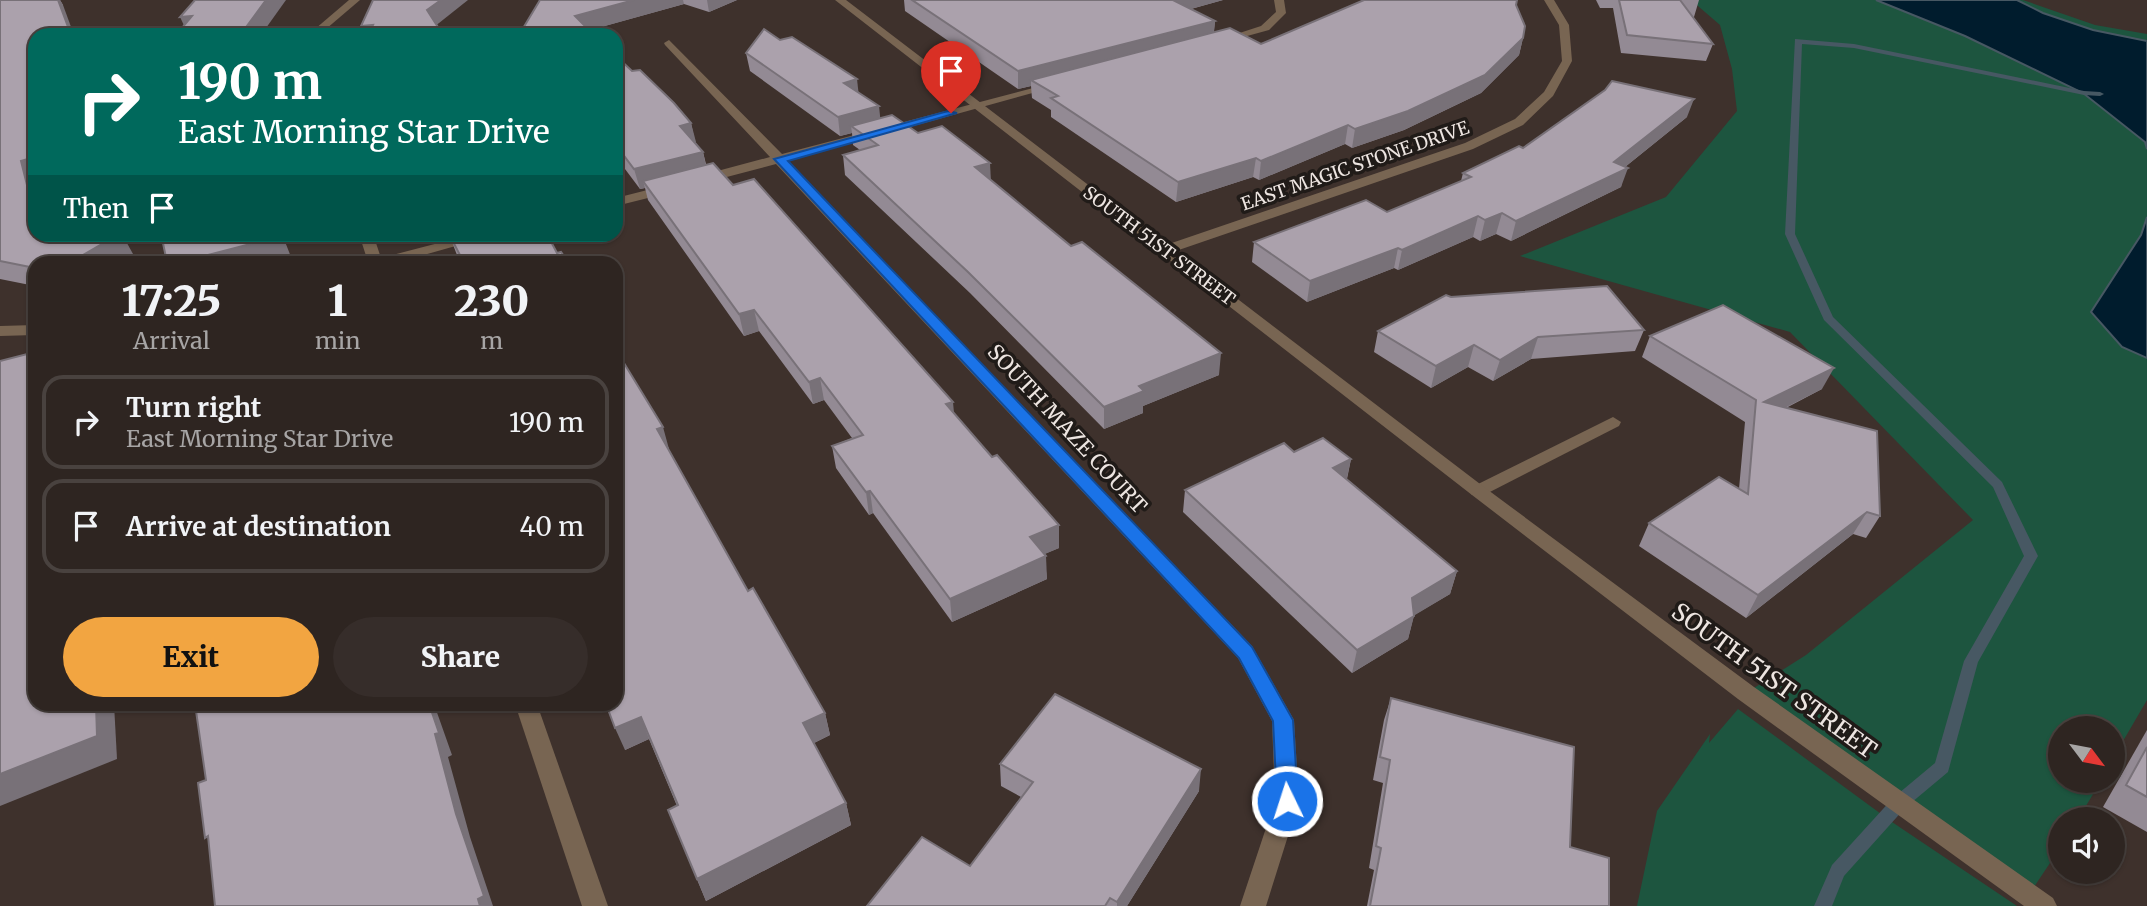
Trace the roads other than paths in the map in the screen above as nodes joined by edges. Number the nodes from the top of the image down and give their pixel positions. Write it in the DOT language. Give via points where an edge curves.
graph roads {
  1 [pos="355,0"];
  2 [pos="840,0"];
  3 [pos="1279,0"];
  4 [pos="1549,0"];
  5 [pos="321,28"];
  6 [pos="669,43"];
  7 [pos="1209,45"];
  8 [pos="1067,83"];
  9 [pos="976,106"];
  10 [pos="780,159"];
  11 [pos="623,200"];
  12 [pos="460,242"];
  13 [pos="1165,250"];
  14 [pos="407,256"];
  15 [pos="28,330"];
  16 [pos="0,331"];
  17 [pos="1613,422"];
  18 [pos="1478,491"];
  19 [pos="528,711"];
  20 [pos="595,906"];
  21 [pos="1252,906"];
  22 [pos="2044,906"];
  1 -- 5 [label="street"];
  2 -- 9 [label="street, SOUTH 51ST STREET"];
  3 -- 7 [label="street" via="1281,13 1265,28"];
  4 -- 13 [label="street, EAST MAGIC STONE DRIVE" via="1564,25 1567,61 1549,93 1518,122 1469,146"];
  6 -- 10 [label="street, SOUTH MAZE COURT"];
  8 -- 9 [label="street"];
  9 -- 10 [label="street"];
  9 -- 13 [label="street, SOUTH 51ST STREET"];
  10 -- 11 [label="street"];
  10 -- 21 [label="street, SOUTH MAZE COURT" via="1245,652 1283,720 1287,801"];
  12 -- 14 [label="street"];
  13 -- 18 [label="street, SOUTH 51ST STREET"];
  15 -- 16 [label="street"];
  17 -- 18 [label="street"];
  18 -- 22 [label="street, SOUTH 51ST STREET" via="1746,693"];
  19 -- 20 [label="street"];
}
